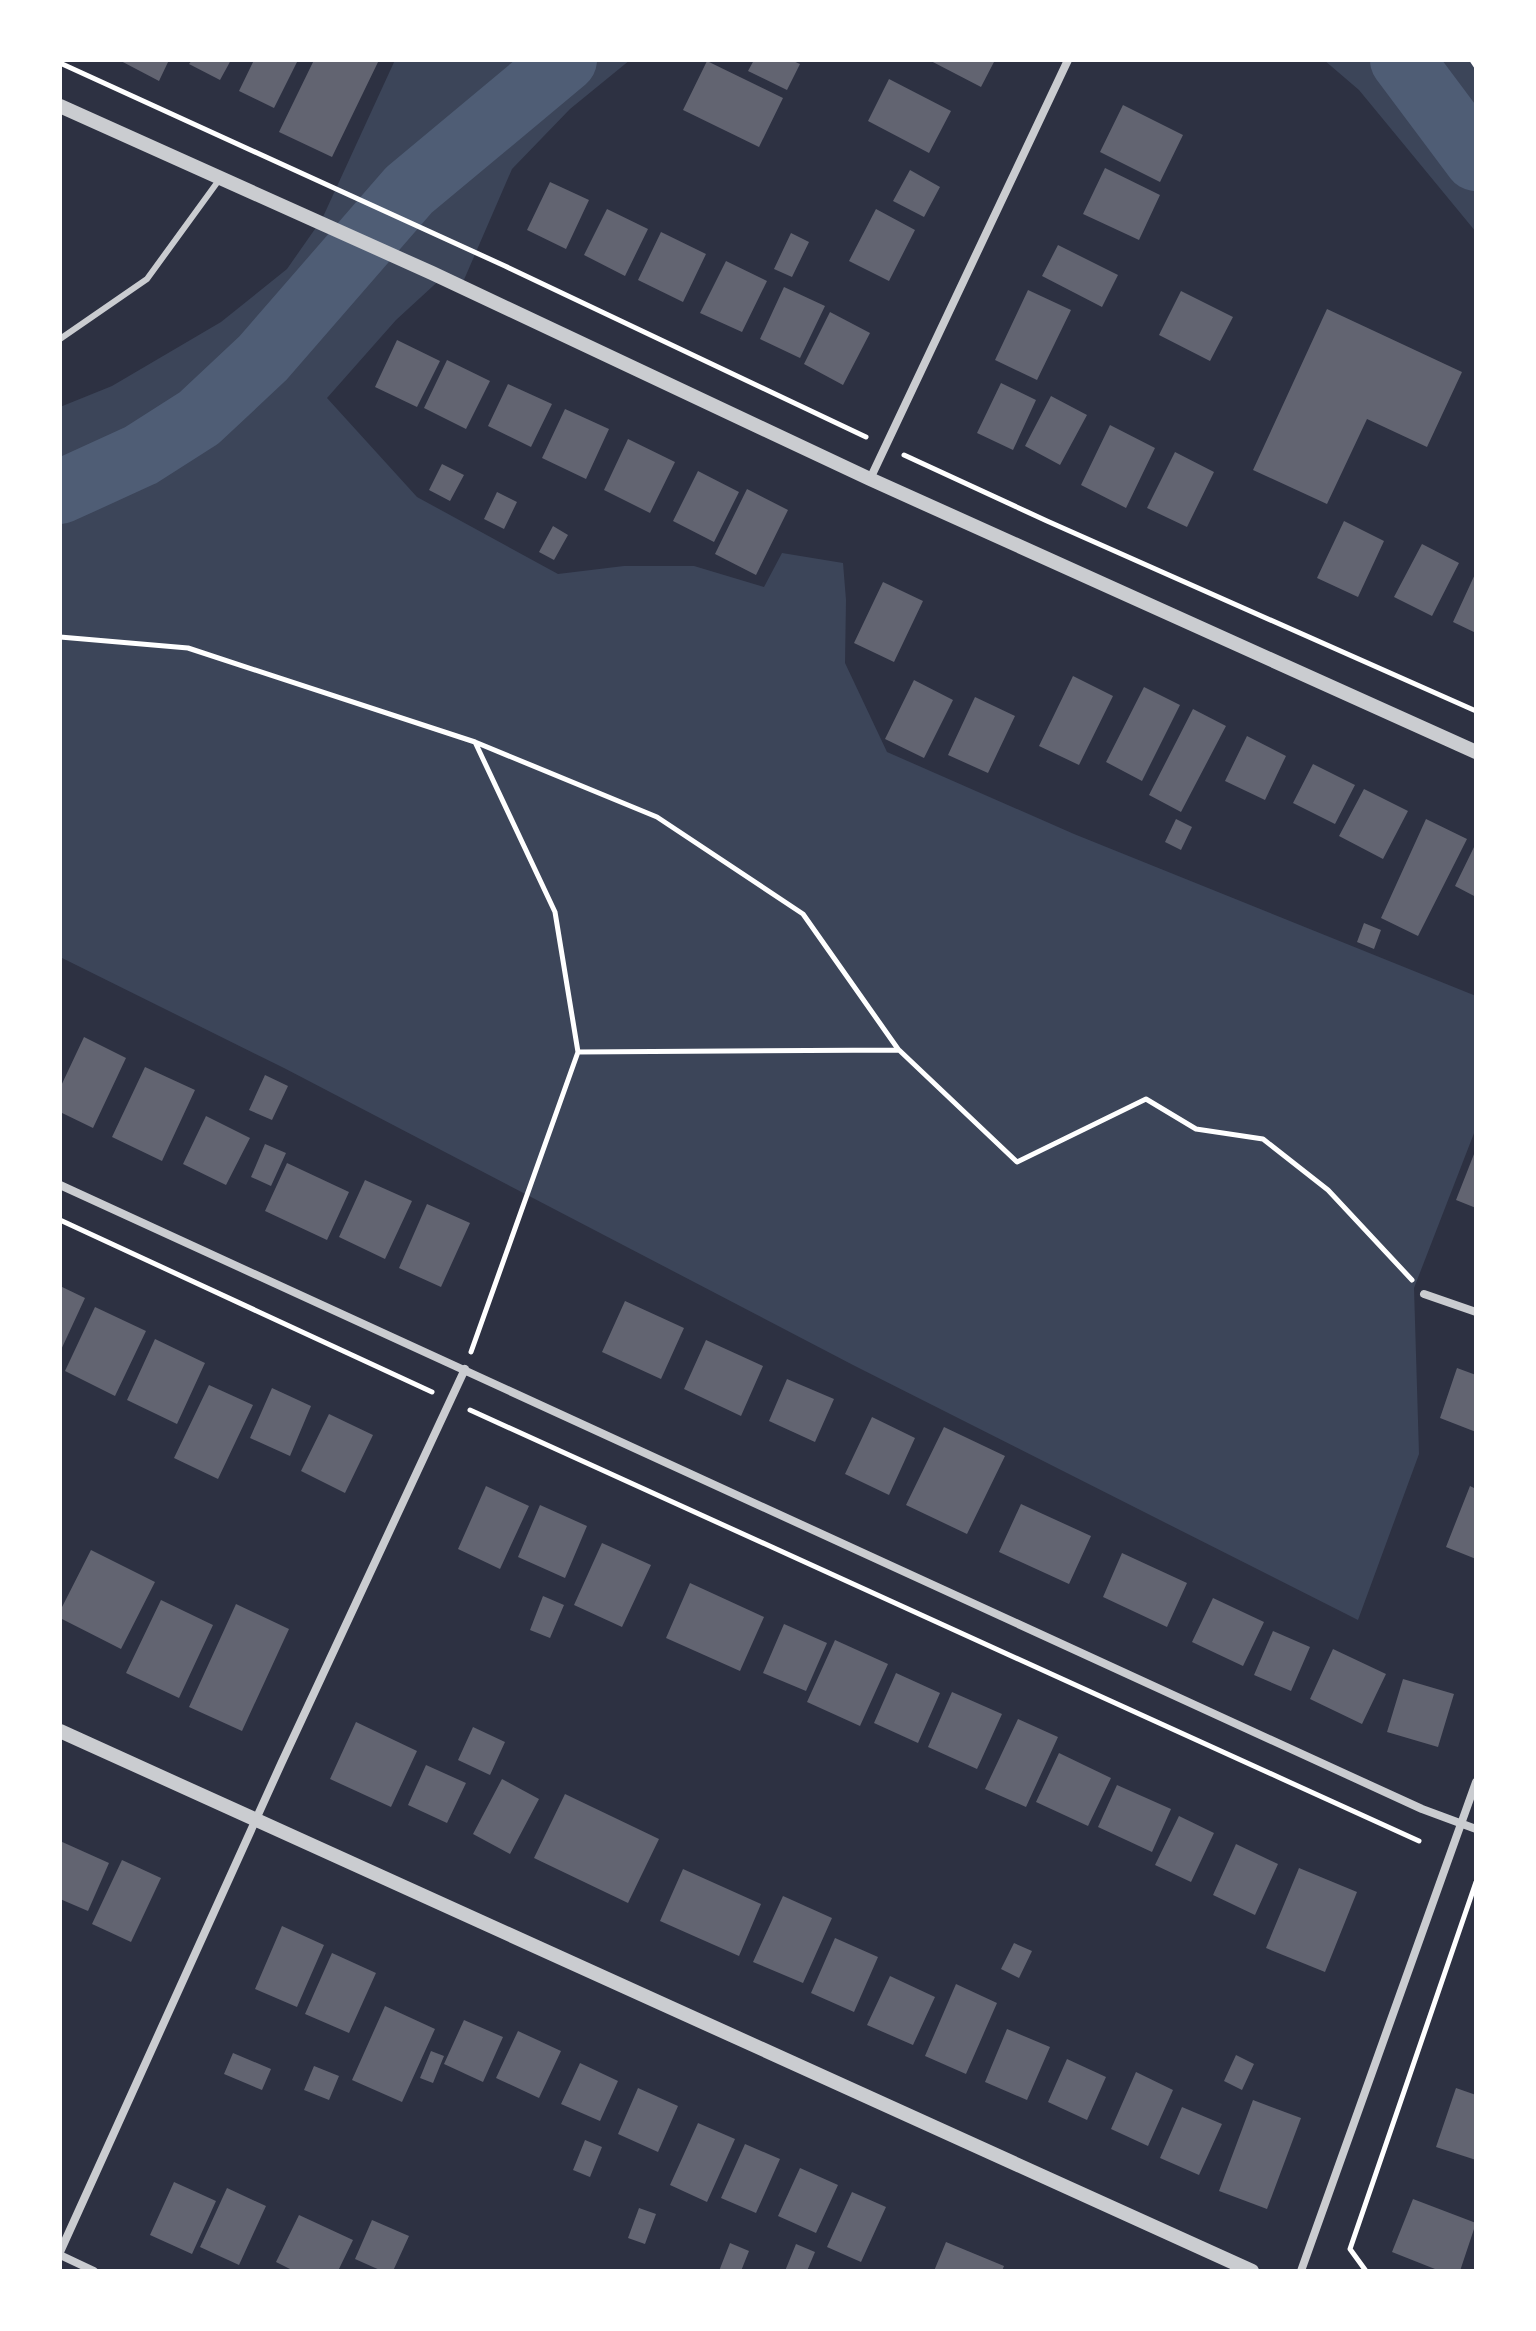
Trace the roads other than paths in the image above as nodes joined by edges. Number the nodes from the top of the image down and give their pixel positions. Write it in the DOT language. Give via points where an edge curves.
graph roads {
  1 [pos="1068,60"];
  2 [pos="60,106"];
  3 [pos="220,178"];
  4 [pos="60,339"];
  5 [pos="870,479"];
  6 [pos="1476,752"];
  7 [pos="60,1185"];
  8 [pos="1424,1294"];
  9 [pos="1476,1312"];
  10 [pos="465,1369"];
  11 [pos="60,1731"];
  12 [pos="1476,1782"];
  13 [pos="255,1820"];
  14 [pos="1462,1824"];
  15 [pos="1476,1829"];
  16 [pos="60,2254"];
  17 [pos="94,2271"];
  18 [pos="1252,2271"];
  19 [pos="1301,2271"];
  1 -- 5 [label="street"];
  2 -- 3 [label="street"];
  3 -- 4 [label="lane" via="147,279"];
  3 -- 5 [label="street"];
  5 -- 6 [label="street"];
  7 -- 10 [label="street"];
  8 -- 9 [label="street"];
  10 -- 13 [label="street"];
  10 -- 14 [label="street"];
  11 -- 13 [label="street"];
  12 -- 14 [label="street"];
  13 -- 16 [label="street"];
  13 -- 18 [label="street"];
  14 -- 15 [label="street"];
  14 -- 19 [label="street"];
  16 -- 17 [label="street"];
}
